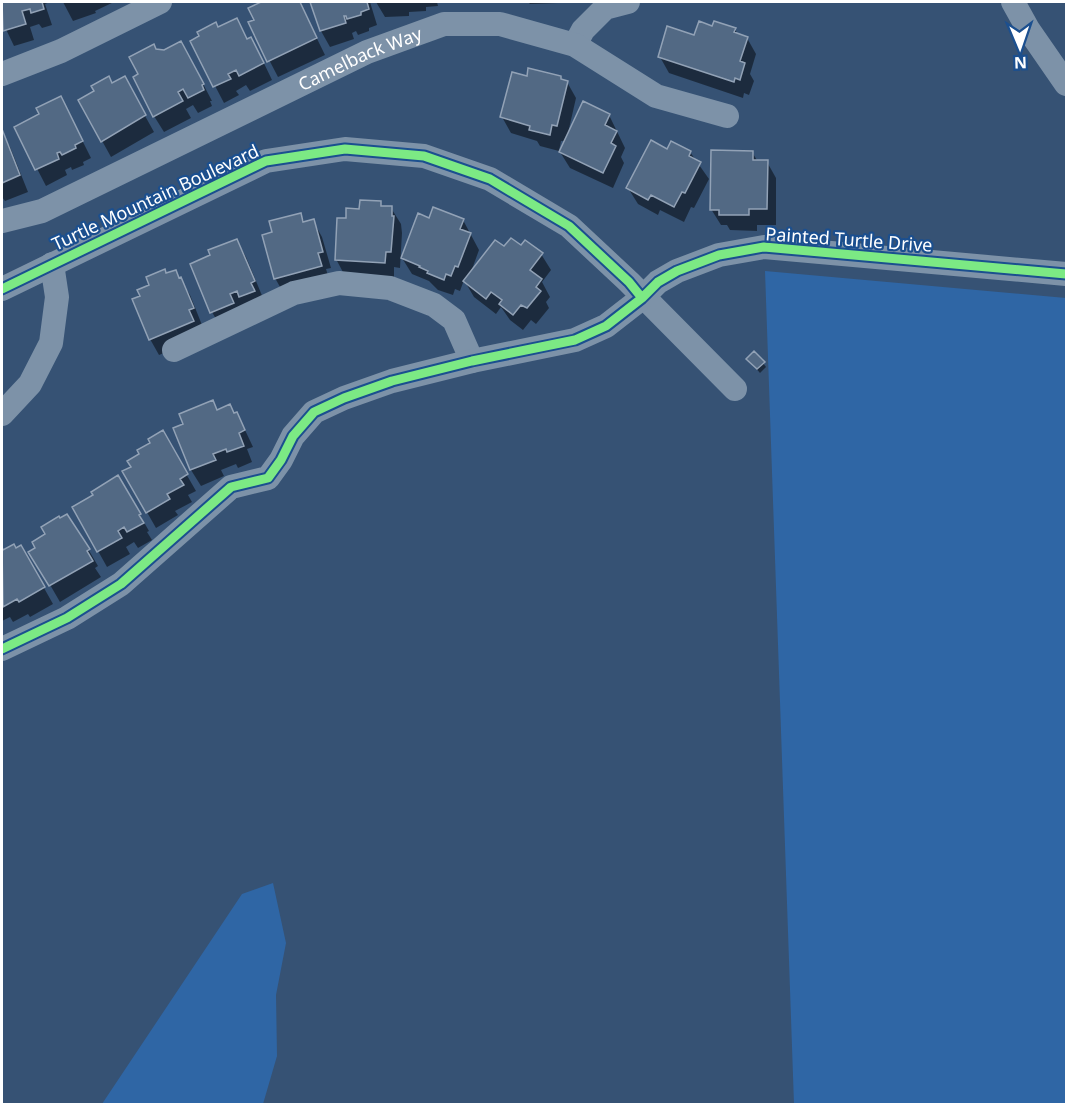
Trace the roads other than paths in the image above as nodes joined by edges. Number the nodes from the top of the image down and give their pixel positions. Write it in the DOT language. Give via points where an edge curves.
graph roads {
  1 [pos="160,2"];
  2 [pos="628,2"];
  3 [pos="1013,2"];
  4 [pos="575,45"];
  5 [pos="2,74"];
  6 [pos="1066,84"];
  7 [pos="727,116"];
  8 [pos="2,221"];
  9 [pos="52,264"];
  10 [pos="1066,273"];
  11 [pos="2,289"];
  12 [pos="642,298"];
  13 [pos="174,350"];
  14 [pos="472,361"];
  15 [pos="735,389"];
  16 [pos="2,414"];
  17 [pos="2,649"];
  1 -- 5 [label="street" via="61,51"];
  2 -- 4 [label="street" via="604,8"];
  3 -- 6 [label="street"];
  4 -- 7 [label="street, Camelback Way" via="656,96"];
  4 -- 8 [label="street, Camelback Way" via="500,24 444,24 367,52 42,211"];
  9 -- 11 [label="street, Turtle Mountain Boulevard"];
  9 -- 12 [label="street, Turtle Mountain Boulevard" via="266,161 345,149 424,156 490,179 569,226"];
  9 -- 16 [label="street" via="57,297 51,344 30,384"];
  10 -- 12 [label="street, Painted Turtle Drive" via="764,247 698,262 658,282"];
  12 -- 14 [label="street, Painted Turtle Drive" via="606,326 575,340"];
  12 -- 15 [label="street, Turtle Mountain Boulevard"];
  13 -- 14 [label="street" via="294,293 339,283 390,288 434,305 454,320"];
  14 -- 17 [label="street, Painted Turtle Drive" via="392,381 314,412 292,436 268,478 231,488 121,584 67,618"];
}
